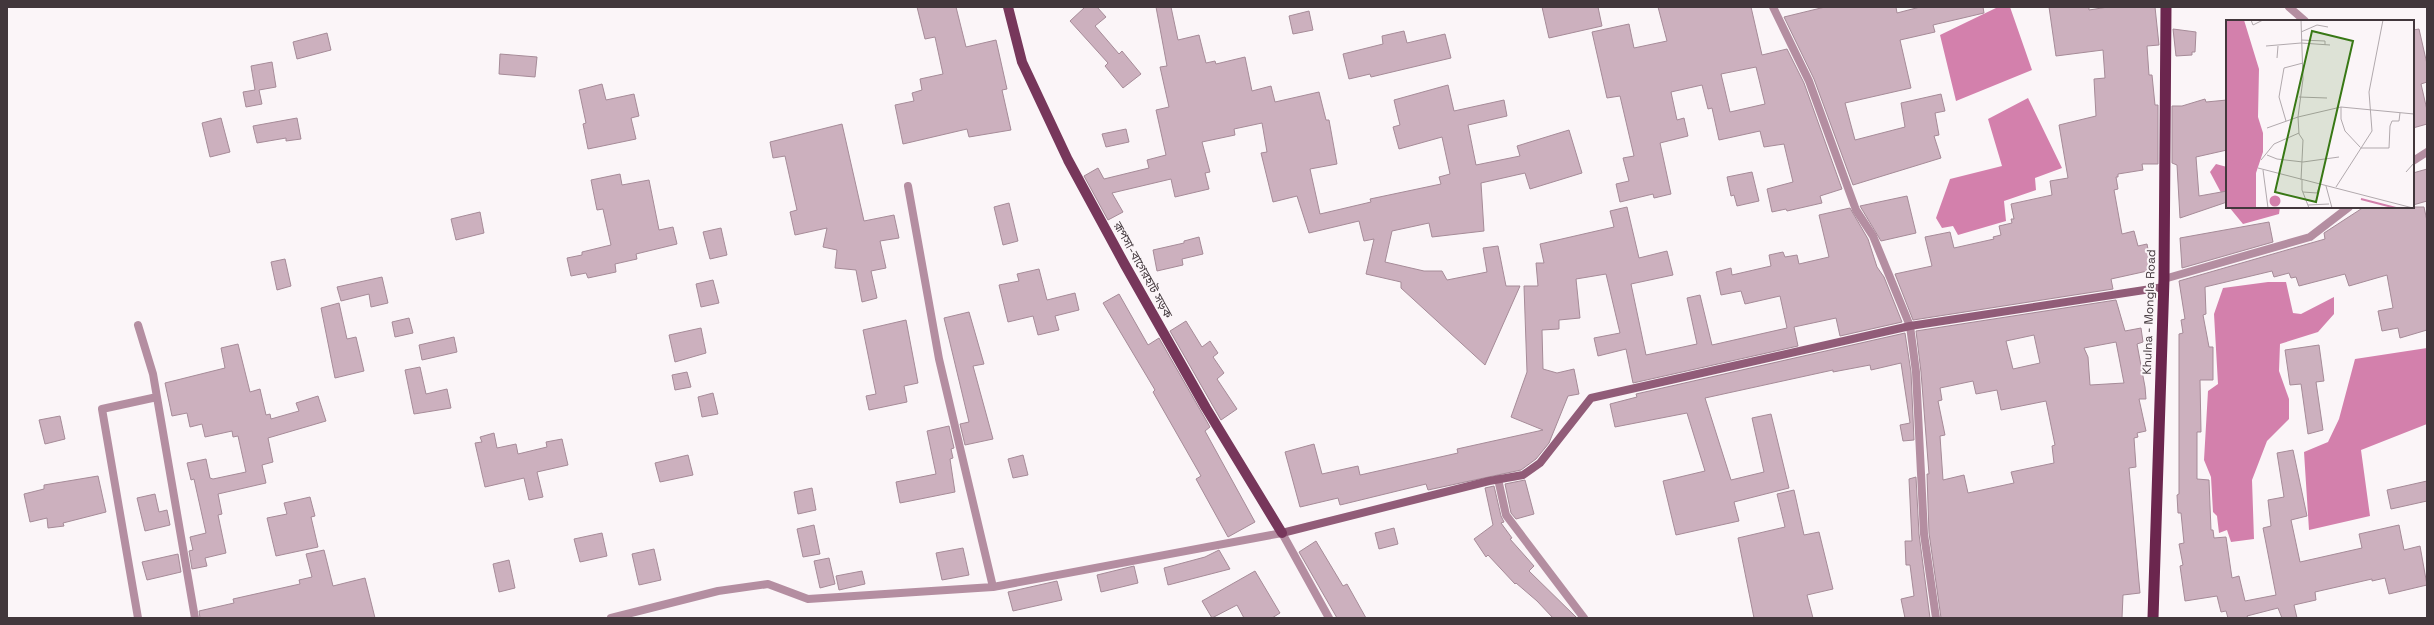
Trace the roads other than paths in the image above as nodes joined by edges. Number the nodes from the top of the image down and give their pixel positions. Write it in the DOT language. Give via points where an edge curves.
graph roads {
  1 [pos="1008,7"];
  2 [pos="1772,7"];
  3 [pos="2166,7"];
  4 [pos="2289,7"];
  5 [pos="2304,20"];
  6 [pos="2427,152"];
  7 [pos="2414,160"];
  8 [pos="908,186"];
  9 [pos="2335,208"];
  10 [pos="2348,208"];
  11 [pos="2338,215"];
  12 [pos="2164,283"];
  13 [pos="138,325"];
  14 [pos="1910,326"];
  15 [pos="157,396"];
  16 [pos="1498,479"];
  17 [pos="1282,533"];
  18 [pos="994,587"];
  19 [pos="138,618"];
  20 [pos="195,618"];
  21 [pos="611,618"];
  22 [pos="1329,618"];
  23 [pos="1584,618"];
  24 [pos="1936,618"];
  25 [pos="2153,618"];
  1 -- 17 [label="main road, রূপসা-বাগেরহাট সড়ক" via="1022,62 1068,160 1206,408"];
  2 -- 14 [label="street" via="1809,81 1856,210 1873,236"];
  3 -- 12 [label="highway, Khulna - Mongla Road"];
  4 -- 5 [label="street"];
  6 -- 7 [label="street"];
  8 -- 18 [label="street" via="939,359"];
  9 -- 11 [label="street"];
  10 -- 11 [label="street"];
  11 -- 12 [label="street" via="2310,237"];
  12 -- 14 [label="main road"];
  12 -- 25 [label="highway, Khulna - Mongla Road"];
  13 -- 15 [label="street"];
  14 -- 16 [label="main road" via="1591,398 1540,463 1523,475"];
  14 -- 24 [label="street" via="1916,372 1924,534"];
  15 -- 19 [label="street" via="102,409"];
  15 -- 20 [label="street"];
  16 -- 17 [label="main road"];
  16 -- 23 [label="street" via="1506,515"];
  17 -- 18 [label="street"];
  17 -- 22 [label="street"];
  18 -- 21 [label="street" via="808,599 768,584 718,591"];
}
